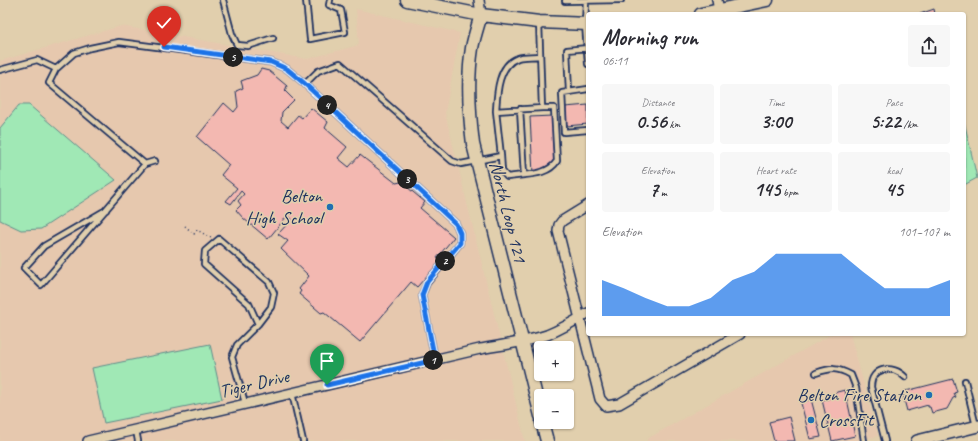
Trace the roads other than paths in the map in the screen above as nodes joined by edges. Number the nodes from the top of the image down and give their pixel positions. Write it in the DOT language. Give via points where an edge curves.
graph roads {
  1 [pos="223,0"];
  2 [pos="306,0"];
  3 [pos="330,0"];
  4 [pos="406,0"];
  5 [pos="479,0"];
  6 [pos="621,0"];
  7 [pos="767,0"];
  8 [pos="565,1"];
  9 [pos="586,1"];
  10 [pos="718,5"];
  11 [pos="739,10"];
  12 [pos="586,12"];
  13 [pos="705,12"];
  14 [pos="481,15"];
  15 [pos="539,22"];
  16 [pos="586,24"];
  17 [pos="273,38"];
  18 [pos="586,48"];
  19 [pos="540,56"];
  20 [pos="56,69"];
  21 [pos="0,70"];
  22 [pos="305,84"];
  23 [pos="586,90"];
  24 [pos="569,92"];
  25 [pos="542,108"];
  26 [pos="520,109"];
  27 [pos="496,111"];
  28 [pos="586,130"];
  29 [pos="501,156"];
  30 [pos="155,161"];
  31 [pos="476,162"];
  32 [pos="145,164"];
  33 [pos="524,175"];
  34 [pos="586,207"];
  35 [pos="106,210"];
  36 [pos="584,315"];
  37 [pos="258,324"];
  38 [pos="586,326"];
  39 [pos="588,336"];
  40 [pos="737,336"];
  41 [pos="522,341"];
  42 [pos="435,360"];
  43 [pos="816,373"];
  44 [pos="905,377"];
  45 [pos="965,381"];
  46 [pos="534,389"];
  47 [pos="292,393"];
  48 [pos="244,403"];
  49 [pos="977,426"];
  50 [pos="544,429"];
  51 [pos="136,430"];
  52 [pos="102,439"];
  53 [pos="88,441"];
  54 [pos="138,441"];
  55 [pos="303,441"];
  56 [pos="547,441"];
  57 [pos="864,441"];
  58 [pos="885,441"];
  59 [pos="917,441"];
  1 -- 17 [label="lane" via="237,45 248,46"];
  2 -- 3 [label="lane" via="310,39 345,32 341,10 329,5"];
  4 -- 14 [label="main road"];
  5 -- 14 [label="street"];
  6 -- 9 [label="lane"];
  7 -- 11 [label="main road"];
  8 -- 9 [label="lane"];
  9 -- 12 [label="lane"];
  10 -- 11 [label="main road"];
  10 -- 13 [label="main road"];
  14 -- 15 [label="main road"];
  14 -- 31 [label="main road, North Loop 121" via="472,47 469,90 470,122"];
  15 -- 16 [label="main road"];
  15 -- 19 [label="lane"];
  18 -- 24 [label="lane" via="566,50"];
  19 -- 25 [label="lane"];
  19 -- 27 [label="lane" via="518,58 506,67 500,77"];
  20 -- 21 [label="lane" via="37,60"];
  20 -- 22 [label="lane" via="74,53 119,42 271,62 287,69"];
  20 -- 32 [label="lane" via="49,83"];
  22 -- 31 [label="lane" via="318,71 340,63 452,161 461,164"];
  22 -- 42 [label="lane" via="456,224 460,233 460,243 427,282 422,295"];
  23 -- 24 [label="lane"];
  24 -- 28 [label="lane" via="562,92 564,132"];
  25 -- 26 [label="lane"];
  25 -- 33 [label="lane" via="554,108 557,161 540,173"];
  26 -- 27 [label="lane"];
  26 -- 33 [label="lane"];
  27 -- 29 [label="lane"];
  29 -- 31 [label="lane"];
  29 -- 33 [label="lane" via="502,171 507,177"];
  30 -- 32 [label="lane"];
  31 -- 41 [label="main road, North Loop 121"];
  32 -- 35 [label="lane"];
  34 -- 36 [label="street" via="562,221 558,231"];
  35 -- 35 [label="lane" via="41,285 24,268 44,246"];
  36 -- 38 [label="street"];
  36 -- 41 [label="street, Tiger Drive" via="546,335"];
  37 -- 37 [label="lane" via="271,307 274,293 269,282 219,239 205,251 204,264 249,304"];
  37 -- 48 [label="lane" via="238,345 232,357"];
  39 -- 40 [label="street" via="600,399 606,406 619,404"];
  41 -- 42 [label="street, Tiger Drive"];
  41 -- 46 [label="main road, North Loop 121"];
  42 -- 47 [label="street, Tiger Drive"];
  43 -- 57 [label="lane" via="831,368 844,370 852,375"];
  44 -- 58 [label="lane" via="900,371 888,368 873,376 871,382"];
  45 -- 49 [label="lane"];
  47 -- 48 [label="street, Tiger Drive"];
  47 -- 55 [label="lane"];
  48 -- 51 [label="street, Tiger Drive"];
  49 -- 59 [label="street"];
  50 -- 56 [label="main road"];
  51 -- 52 [label="street, Tiger Drive"];
  51 -- 54 [label="lane"];
  52 -- 53 [label="street, Tiger Drive"];
}
